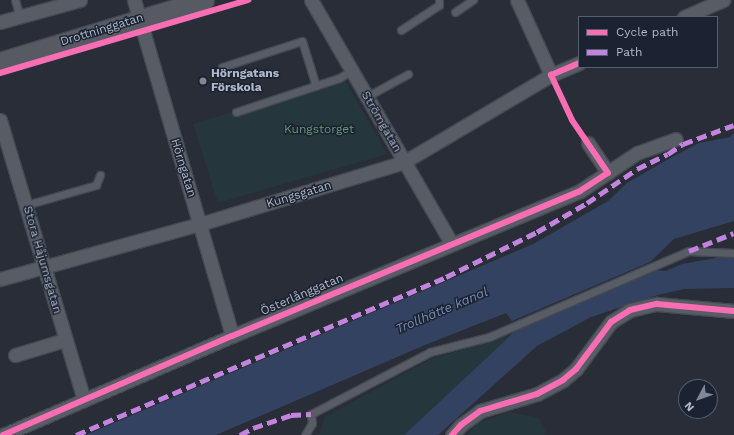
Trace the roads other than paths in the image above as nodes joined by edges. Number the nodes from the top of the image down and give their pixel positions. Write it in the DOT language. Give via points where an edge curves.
graph roads {
  1 [pos="15,0"];
  2 [pos="80,0"];
  3 [pos="134,0"];
  4 [pos="204,0"];
  5 [pos="311,0"];
  6 [pos="439,0"];
  7 [pos="473,0"];
  8 [pos="517,0"];
  9 [pos="723,0"];
  10 [pos="708,3"];
  11 [pos="455,12"];
  12 [pos="686,16"];
  13 [pos="20,17"];
  14 [pos="138,19"];
  15 [pos="0,22"];
  16 [pos="401,30"];
  17 [pos="0,62"];
  18 [pos="578,63"];
  19 [pos="222,67"];
  20 [pos="352,71"];
  21 [pos="408,74"];
  22 [pos="551,75"];
  23 [pos="316,86"];
  24 [pos="366,97"];
  25 [pos="236,112"];
  26 [pos="0,120"];
  27 [pos="676,139"];
  28 [pos="588,144"];
  29 [pos="404,162"];
  30 [pos="608,173"];
  31 [pos="100,175"];
  32 [pos="26,205"];
  33 [pos="200,224"];
  34 [pos="452,244"];
  35 [pos="734,253"];
  36 [pos="42,266"];
  37 [pos="0,278"];
  38 [pos="734,311"];
  39 [pos="232,336"];
  40 [pos="66,340"];
  41 [pos="15,355"];
  42 [pos="84,400"];
  43 [pos="3,435"];
  44 [pos="305,435"];
  45 [pos="452,435"];
  1 -- 13 [label="lane"];
  2 -- 13 [label="street"];
  3 -- 14 [label="street, Hörngatan"];
  4 -- 14 [label="street, Drottninggatan"];
  5 -- 20 [label="street, Strömgatan"];
  6 -- 16 [label="lane" via="439,5"];
  7 -- 11 [label="lane"];
  8 -- 22 [label="street"];
  9 -- 10 [label="street"];
  10 -- 12 [label="street"];
  13 -- 15 [label="street"];
  14 -- 17 [label="street, Drottninggatan"];
  14 -- 33 [label="street, Hörngatan"];
  18 -- 22 [label="street, Kungsgatan"];
  19 -- 23 [label="lane" via="302,41"];
  20 -- 23 [label="lane"];
  20 -- 24 [label="street, Strömgatan"];
  21 -- 24 [label="lane"];
  22 -- 29 [label="street, Kungsgatan"];
  23 -- 25 [label="lane"];
  24 -- 29 [label="street, Strömgatan"];
  26 -- 32 [label="street, Stora Håjumsgatan"];
  27 -- 30 [label="street, Österlånggatan" via="647,148"];
  28 -- 30 [label="street"];
  29 -- 33 [label="street, Kungsgatan"];
  29 -- 34 [label="street, Strömgatan"];
  30 -- 34 [label="street, Österlånggatan" via="580,191"];
  31 -- 32 [label="lane" via="96,185"];
  32 -- 36 [label="street, Stora Håjumsgatan"];
  33 -- 36 [label="street, Kungsgatan"];
  33 -- 39 [label="street, Hörngatan"];
  34 -- 39 [label="street, Österlånggatan"];
  35 -- 44 [label="lane" via="689,251 489,337 430,352 311,414 312,423"];
  36 -- 37 [label="street, Kungsgatan"];
  36 -- 40 [label="street, Stora Håjumsgatan"];
  38 -- 45 [label="street" via="657,304 630,310 611,322 576,369 563,380 537,394 480,411"];
  39 -- 42 [label="street, Österlånggatan"];
  40 -- 41 [label="street"];
  40 -- 42 [label="street, Stora Håjumsgatan"];
  42 -- 43 [label="street, Österlånggatan"];
}
